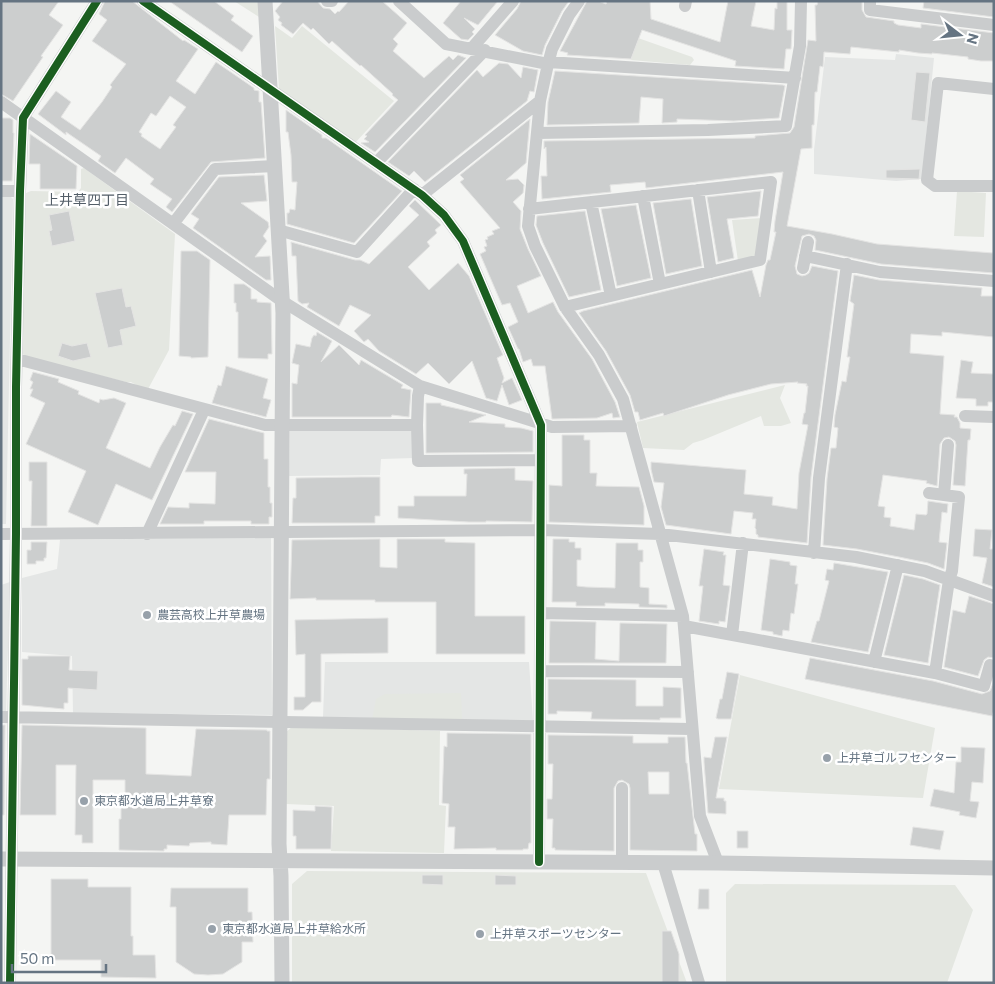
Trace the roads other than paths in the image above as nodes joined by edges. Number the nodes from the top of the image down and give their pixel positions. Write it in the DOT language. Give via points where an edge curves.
graph roads {
  1 [pos="97,1"];
  2 [pos="143,1"];
  3 [pos="265,1"];
  4 [pos="326,1"];
  5 [pos="332,1"];
  6 [pos="399,1"];
  7 [pos="512,1"];
  8 [pos="578,1"];
  9 [pos="800,1"];
  10 [pos="870,1"];
  11 [pos="994,25"];
  12 [pos="479,49"];
  13 [pos="548,63"];
  14 [pos="795,78"];
  15 [pos="270,89"];
  16 [pos="994,89"];
  17 [pos="1,102"];
  18 [pos="540,102"];
  19 [pos="23,118"];
  20 [pos="537,133"];
  21 [pos="376,163"];
  22 [pos="275,166"];
  23 [pos="994,186"];
  24 [pos="698,190"];
  25 [pos="1,191"];
  26 [pos="20,191"];
  27 [pos="418,192"];
  28 [pos="643,196"];
  29 [pos="591,202"];
  30 [pos="528,209"];
  31 [pos="173,224"];
  32 [pos="278,230"];
  33 [pos="808,242"];
  34 [pos="847,264"];
  35 [pos="711,272"];
  36 [pos="994,281"];
  37 [pos="660,284"];
  38 [pos="610,296"];
  39 [pos="282,301"];
  40 [pos="565,307"];
  41 [pos="17,360"];
  42 [pos="420,386"];
  43 [pos="204,410"];
  44 [pos="965,416"];
  45 [pos="994,417"];
  46 [pos="417,425"];
  47 [pos="541,425"];
  48 [pos="281,426"];
  49 [pos="631,426"];
  50 [pos="948,445"];
  51 [pos="541,460"];
  52 [pos="930,493"];
  53 [pos="944,495"];
  54 [pos="541,530"];
  55 [pos="281,531"];
  56 [pos="1,534"];
  57 [pos="16,534"];
  58 [pos="147,534"];
  59 [pos="660,534"];
  60 [pos="743,543"];
  61 [pos="814,552"];
  62 [pos="898,565"];
  63 [pos="949,580"];
  64 [pos="994,596"];
  65 [pos="541,613"];
  66 [pos="683,621"];
  67 [pos="732,635"];
  68 [pos="874,662"];
  69 [pos="994,666"];
  70 [pos="541,671"];
  71 [pos="688,672"];
  72 [pos="935,673"];
  73 [pos="7,717"];
  74 [pos="280,721"];
  75 [pos="539,726"];
  76 [pos="691,729"];
  77 [pos="622,788"];
  78 [pos="6,859"];
  79 [pos="280,861"];
  80 [pos="539,862"];
  81 [pos="622,863"];
  82 [pos="663,863"];
  83 [pos="718,863"];
  84 [pos="994,868"];
  85 [pos="10,983"];
  86 [pos="282,983"];
  87 [pos="699,983"];
  1 -- 19 [label="street"];
  2 -- 15 [label="street"];
  3 -- 15 [label="street"];
  4 -- 5 [label="street"];
  6 -- 12 [label="street" via="446,44"];
  7 -- 12 [label="street"];
  8 -- 13 [label="street" via="560,32"];
  9 -- 14 [label="street" via="800,46"];
  10 -- 11 [label="street" via="870,10"];
  12 -- 13 [label="street"];
  12 -- 21 [label="street"];
  13 -- 14 [label="street"];
  13 -- 18 [label="street"];
  14 -- 20 [label="street" via="786,126"];
  15 -- 21 [label="street"];
  15 -- 22 [label="street"];
  16 -- 23 [label="street" via="938,83 927,180 935,186"];
  17 -- 19 [label="street"];
  18 -- 20 [label="street"];
  18 -- 27 [label="street"];
  19 -- 26 [label="street"];
  19 -- 31 [label="street"];
  20 -- 30 [label="street"];
  21 -- 27 [label="street"];
  22 -- 31 [label="street" via="215,169"];
  22 -- 32 [label="street"];
  24 -- 28 [label="street"];
  24 -- 35 [label="street"];
  24 -- 35 [label="street" via="771,182 760,260"];
  25 -- 26 [label="street"];
  26 -- 41 [label="street"];
  27 -- 32 [label="street" via="356,252"];
  27 -- 47 [label="street" via="444,215 463,241"];
  28 -- 29 [label="street"];
  28 -- 37 [label="street"];
  29 -- 30 [label="street"];
  29 -- 38 [label="street"];
  30 -- 40 [label="street" via="528,226 535,246"];
  31 -- 39 [label="street"];
  32 -- 39 [label="street"];
  33 -- 34 [label="street" via="804,262"];
  34 -- 36 [label="street" via="880,272"];
  34 -- 61 [label="street" via="819,478"];
  35 -- 37 [label="street"];
  37 -- 38 [label="street"];
  38 -- 40 [label="street"];
  39 -- 42 [label="street"];
  39 -- 48 [label="street"];
  40 -- 49 [label="street" via="599,354 623,399"];
  41 -- 43 [label="street"];
  41 -- 57 [label="street"];
  42 -- 46 [label="street"];
  42 -- 47 [label="street"];
  43 -- 48 [label="street" via="265,426"];
  43 -- 58 [label="street"];
  44 -- 45 [label="street"];
  46 -- 48 [label="street"];
  46 -- 51 [label="street" via="418,461"];
  47 -- 49 [label="street"];
  47 -- 51 [label="street"];
  48 -- 55 [label="street"];
  49 -- 59 [label="street"];
  50 -- 53 [label="street"];
  51 -- 54 [label="street"];
  52 -- 53 [label="street"];
  53 -- 63 [label="street" via="959,496"];
  54 -- 55 [label="street"];
  54 -- 59 [label="street"];
  54 -- 65 [label="street"];
  55 -- 58 [label="street"];
  55 -- 74 [label="street"];
  56 -- 57 [label="street"];
  57 -- 58 [label="street"];
  57 -- 73 [label="street"];
  59 -- 60 [label="street"];
  59 -- 66 [label="street"];
  60 -- 61 [label="street"];
  60 -- 67 [label="street"];
  61 -- 62 [label="street"];
  62 -- 63 [label="street"];
  62 -- 68 [label="street"];
  63 -- 64 [label="street"];
  63 -- 72 [label="street"];
  65 -- 66 [label="street"];
  65 -- 70 [label="street"];
  66 -- 67 [label="street"];
  66 -- 71 [label="street"];
  67 -- 68 [label="street"];
  68 -- 72 [label="street"];
  69 -- 72 [label="street" via="990,665 984,686"];
  70 -- 71 [label="street"];
  70 -- 75 [label="street"];
  71 -- 76 [label="street"];
  73 -- 74 [label="street"];
  73 -- 78 [label="street"];
  74 -- 75 [label="street"];
  74 -- 79 [label="street"];
  75 -- 76 [label="street"];
  75 -- 80 [label="street"];
  76 -- 83 [label="street" via="700,816"];
  77 -- 81 [label="street"];
  78 -- 79 [label="street"];
  78 -- 85 [label="street"];
  79 -- 80 [label="street"];
  79 -- 86 [label="street"];
  80 -- 81 [label="street"];
  81 -- 82 [label="street"];
  82 -- 83 [label="street"];
  82 -- 87 [label="street"];
  83 -- 84 [label="street"];
}
